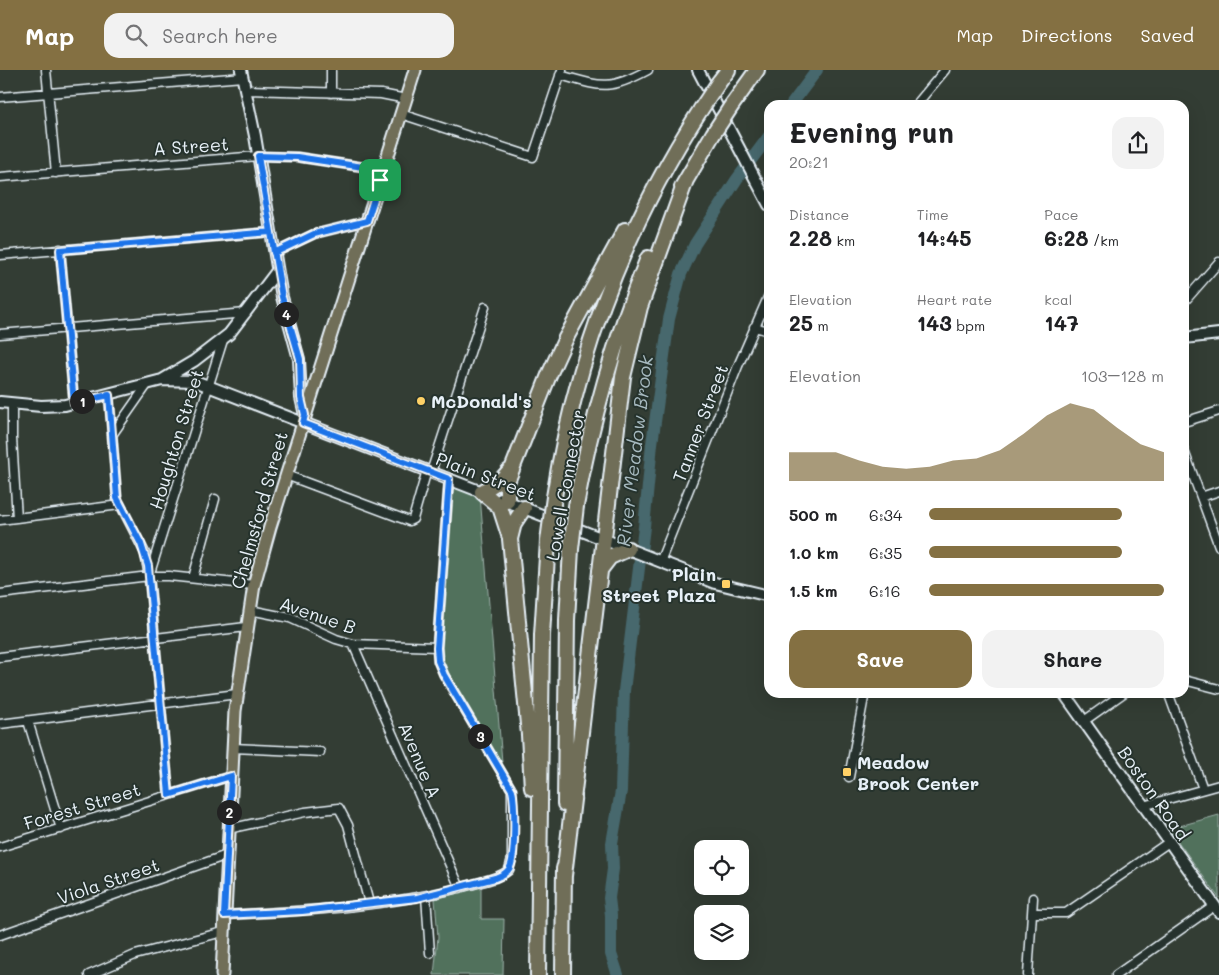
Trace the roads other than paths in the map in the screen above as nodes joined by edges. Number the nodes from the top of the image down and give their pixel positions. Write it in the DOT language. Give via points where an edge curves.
graph roads {
  1 [pos="46,70"];
  2 [pos="331,70"];
  3 [pos="415,70"];
  4 [pos="648,70"];
  5 [pos="698,70"];
  6 [pos="757,70"];
  7 [pos="945,70"];
  8 [pos="561,73"];
  9 [pos="638,73"];
  10 [pos="242,74"];
  11 [pos="724,76"];
  12 [pos="246,90"];
  13 [pos="48,93"];
  14 [pos="331,93"];
  15 [pos="0,97"];
  16 [pos="406,99"];
  17 [pos="920,100"];
  18 [pos="401,114"];
  19 [pos="680,143"];
  20 [pos="258,156"];
  21 [pos="383,170"];
  22 [pos="56,173"];
  23 [pos="0,177"];
  24 [pos="686,180"];
  25 [pos="764,195"];
  26 [pos="367,221"];
  27 [pos="271,232"];
  28 [pos="60,250"];
  29 [pos="274,253"];
  30 [pos="0,255"];
  31 [pos="1219,262"];
  32 [pos="277,271"];
  33 [pos="1189,296"];
  34 [pos="764,306"];
  35 [pos="485,307"];
  36 [pos="246,313"];
  37 [pos="754,327"];
  38 [pos="67,328"];
  39 [pos="764,330"];
  40 [pos="0,334"];
  41 [pos="1219,334"];
  42 [pos="1189,337"];
  43 [pos="223,340"];
  44 [pos="162,380"];
  45 [pos="147,385"];
  46 [pos="209,386"];
  47 [pos="109,395"];
  48 [pos="0,402"];
  49 [pos="12,403"];
  50 [pos="74,403"];
  51 [pos="1219,411"];
  52 [pos="304,419"];
  53 [pos="1189,420"];
  54 [pos="112,436"];
  55 [pos="1189,464"];
  56 [pos="513,466"];
  57 [pos="429,471"];
  58 [pos="286,475"];
  59 [pos="449,479"];
  60 [pos="1219,491"];
  61 [pos="482,492"];
  62 [pos="1201,496"];
  63 [pos="216,499"];
  64 [pos="507,502"];
  65 [pos="120,505"];
  66 [pos="524,508"];
  67 [pos="17,518"];
  68 [pos="0,520"];
  69 [pos="510,539"];
  70 [pos="603,539"];
  71 [pos="1219,546"];
  72 [pos="628,549"];
  73 [pos="655,560"];
  74 [pos="600,571"];
  75 [pos="148,576"];
  76 [pos="193,578"];
  77 [pos="254,585"];
  78 [pos="0,594"];
  79 [pos="764,595"];
  80 [pos="250,610"];
  81 [pos="246,627"];
  82 [pos="154,638"];
  83 [pos="353,644"];
  84 [pos="437,648"];
  85 [pos="0,656"];
  86 [pos="1189,681"];
  87 [pos="1219,689"];
  88 [pos="237,694"];
  89 [pos="864,698"];
  90 [pos="1067,698"];
  91 [pos="1117,698"];
  92 [pos="1170,698"];
  93 [pos="161,704"];
  94 [pos="28,721"];
  95 [pos="1084,721"];
  96 [pos="0,724"];
  97 [pos="232,748"];
  98 [pos="320,752"];
  99 [pos="231,776"];
  100 [pos="848,777"];
  101 [pos="1219,785"];
  102 [pos="1203,789"];
  103 [pos="169,795"];
  104 [pos="1143,806"];
  105 [pos="61,828"];
  106 [pos="228,829"];
  107 [pos="1169,842"];
  108 [pos="0,847"];
  109 [pos="227,855"];
  110 [pos="539,876"];
  111 [pos="564,876"];
  112 [pos="460,888"];
  113 [pos="426,896"];
  114 [pos="1033,898"];
  115 [pos="369,903"];
  116 [pos="1217,909"];
  117 [pos="1032,913"];
  118 [pos="224,915"];
  119 [pos="223,932"];
  120 [pos="0,935"];
  121 [pos="430,953"];
  122 [pos="89,975"];
  123 [pos="222,975"];
  124 [pos="538,975"];
  125 [pos="563,975"];
  126 [pos="1028,975"];
  127 [pos="1116,975"];
  1 -- 13 [label="street"];
  2 -- 14 [label="street"];
  3 -- 16 [label="main road, Chelmsford Street"];
  4 -- 9 [label="street"];
  5 -- 25 [label="street"];
  6 -- 24 [label="highway, Lowell Connector, bridge"];
  7 -- 17 [label="street"];
  8 -- 9 [label="street" via="603,86 622,84"];
  8 -- 18 [label="street" via="534,157"];
  10 -- 12 [label="street"];
  10 -- 13 [label="street"];
  11 -- 19 [label="highway, Lowell Connector, bridge"];
  12 -- 14 [label="street"];
  12 -- 20 [label="street"];
  13 -- 15 [label="street"];
  13 -- 22 [label="street"];
  14 -- 16 [label="street" via="381,94"];
  16 -- 18 [label="main road, Chelmsford Street"];
  18 -- 21 [label="main road, Chelmsford Street"];
  19 -- 56 [label="highway" via="652,181 566,338"];
  19 -- 110 [label="highway, Lowell Connector, bridge" via="641,216 606,298 573,404 554,497 542,635"];
  20 -- 21 [label="street, A Street" via="297,157"];
  20 -- 22 [label="street, A Street"];
  20 -- 27 [label="street"];
  21 -- 26 [label="main road, Chelmsford Street"];
  22 -- 23 [label="street, A Street"];
  24 -- 70 [label="highway" via="630,342"];
  24 -- 111 [label="highway, Lowell Connector, bridge" via="637,284 613,352 576,506 567,620"];
  26 -- 29 [label="street" via="314,234"];
  26 -- 52 [label="main road, Chelmsford Street"];
  27 -- 28 [label="street"];
  27 -- 29 [label="street"];
  28 -- 30 [label="street"];
  28 -- 38 [label="street"];
  29 -- 32 [label="street"];
  31 -- 33 [label="street"];
  32 -- 36 [label="street"];
  32 -- 52 [label="street" via="300,359"];
  34 -- 37 [label="street, Tanner Street"];
  35 -- 57 [label="street"];
  36 -- 38 [label="street"];
  36 -- 43 [label="street"];
  37 -- 39 [label="street"];
  37 -- 73 [label="street, Tanner Street"];
  38 -- 40 [label="street"];
  38 -- 50 [label="street"];
  41 -- 42 [label="street"];
  43 -- 44 [label="street"];
  43 -- 46 [label="street, Houghton Street"];
  44 -- 45 [label="street"];
  44 -- 46 [label="street, Plain Street" via="186,380"];
  45 -- 47 [label="street"];
  45 -- 54 [label="street"];
  46 -- 52 [label="street, Plain Street"];
  46 -- 75 [label="street, Houghton Street"];
  47 -- 50 [label="street"];
  47 -- 54 [label="street"];
  48 -- 49 [label="street"];
  49 -- 50 [label="street" via="41,406"];
  49 -- 67 [label="street"];
  51 -- 53 [label="street"];
  52 -- 57 [label="street, Plain Street"];
  52 -- 58 [label="main road, Chelmsford Street"];
  54 -- 65 [label="street"];
  55 -- 62 [label="street"];
  56 -- 61 [label="highway" via="502,479"];
  56 -- 64 [label="highway" via="505,488"];
  57 -- 58 [label="street" via="413,518 409,520"];
  57 -- 59 [label="street, Plain Street"];
  58 -- 77 [label="main road, Chelmsford Street"];
  59 -- 61 [label="street, Plain Street"];
  59 -- 84 [label="street"];
  60 -- 62 [label="street"];
  61 -- 64 [label="street, Plain Street"];
  61 -- 69 [label="highway" via="500,507"];
  62 -- 71 [label="street"];
  63 -- 76 [label="street"];
  64 -- 66 [label="street, Plain Street"];
  65 -- 67 [label="street"];
  65 -- 75 [label="street" via="141,544"];
  66 -- 69 [label="highway" via="514,523"];
  66 -- 70 [label="street, Plain Street"];
  67 -- 68 [label="street"];
  69 -- 110 [label="highway"];
  70 -- 72 [label="street, Plain Street"];
  70 -- 74 [label="highway"];
  72 -- 73 [label="street, Plain Street"];
  72 -- 74 [label="highway" via="607,560"];
  73 -- 79 [label="street, Plain Street" via="734,589"];
  74 -- 111 [label="highway"];
  75 -- 76 [label="street"];
  75 -- 78 [label="street"];
  75 -- 82 [label="street"];
  76 -- 77 [label="street"];
  77 -- 80 [label="main road, Chelmsford Street"];
  80 -- 81 [label="main road, Chelmsford Street"];
  80 -- 83 [label="street, Avenue B" via="290,618"];
  81 -- 82 [label="street"];
  81 -- 88 [label="main road, Chelmsford Street"];
  82 -- 85 [label="street"];
  82 -- 93 [label="street"];
  83 -- 84 [label="street, Avenue B"];
  83 -- 112 [label="street, Avenue A"];
  84 -- 112 [label="street" via="440,668 513,796 512,858 508,870 495,878"];
  86 -- 87 [label="street"];
  88 -- 93 [label="street"];
  88 -- 97 [label="main road, Chelmsford Street"];
  89 -- 100 [label="street"];
  90 -- 95 [label="street, Boston Road"];
  91 -- 95 [label="street"];
  92 -- 102 [label="street"];
  93 -- 94 [label="street"];
  93 -- 103 [label="street"];
  94 -- 96 [label="street"];
  94 -- 105 [label="street"];
  95 -- 104 [label="street, Boston Road"];
  97 -- 98 [label="street"];
  97 -- 99 [label="main road, Chelmsford Street"];
  99 -- 103 [label="street, Forest Street"];
  99 -- 106 [label="main road, Chelmsford Street"];
  101 -- 102 [label="street"];
  102 -- 104 [label="street"];
  103 -- 105 [label="street, Forest Street"];
  104 -- 107 [label="street, Boston Road"];
  105 -- 108 [label="street, Forest Street"];
  106 -- 109 [label="main road, Chelmsford Street"];
  106 -- 115 [label="street" via="339,808 348,825"];
  107 -- 116 [label="street, Boston Road"];
  107 -- 117 [label="street" via="1066,914"];
  109 -- 118 [label="main road, Chelmsford Street"];
  109 -- 120 [label="street, Viola Street"];
  110 -- 124 [label="highway, Lowell Connector"];
  111 -- 125 [label="highway, Lowell Connector"];
  112 -- 113 [label="street"];
  113 -- 115 [label="street"];
  113 -- 121 [label="street"];
  114 -- 117 [label="street"];
  115 -- 118 [label="street"];
  116 -- 127 [label="street"];
  117 -- 126 [label="street"];
  118 -- 119 [label="main road, Chelmsford Street"];
  119 -- 122 [label="street" via="135,955"];
  119 -- 123 [label="main road, Chelmsford Street"];
}
